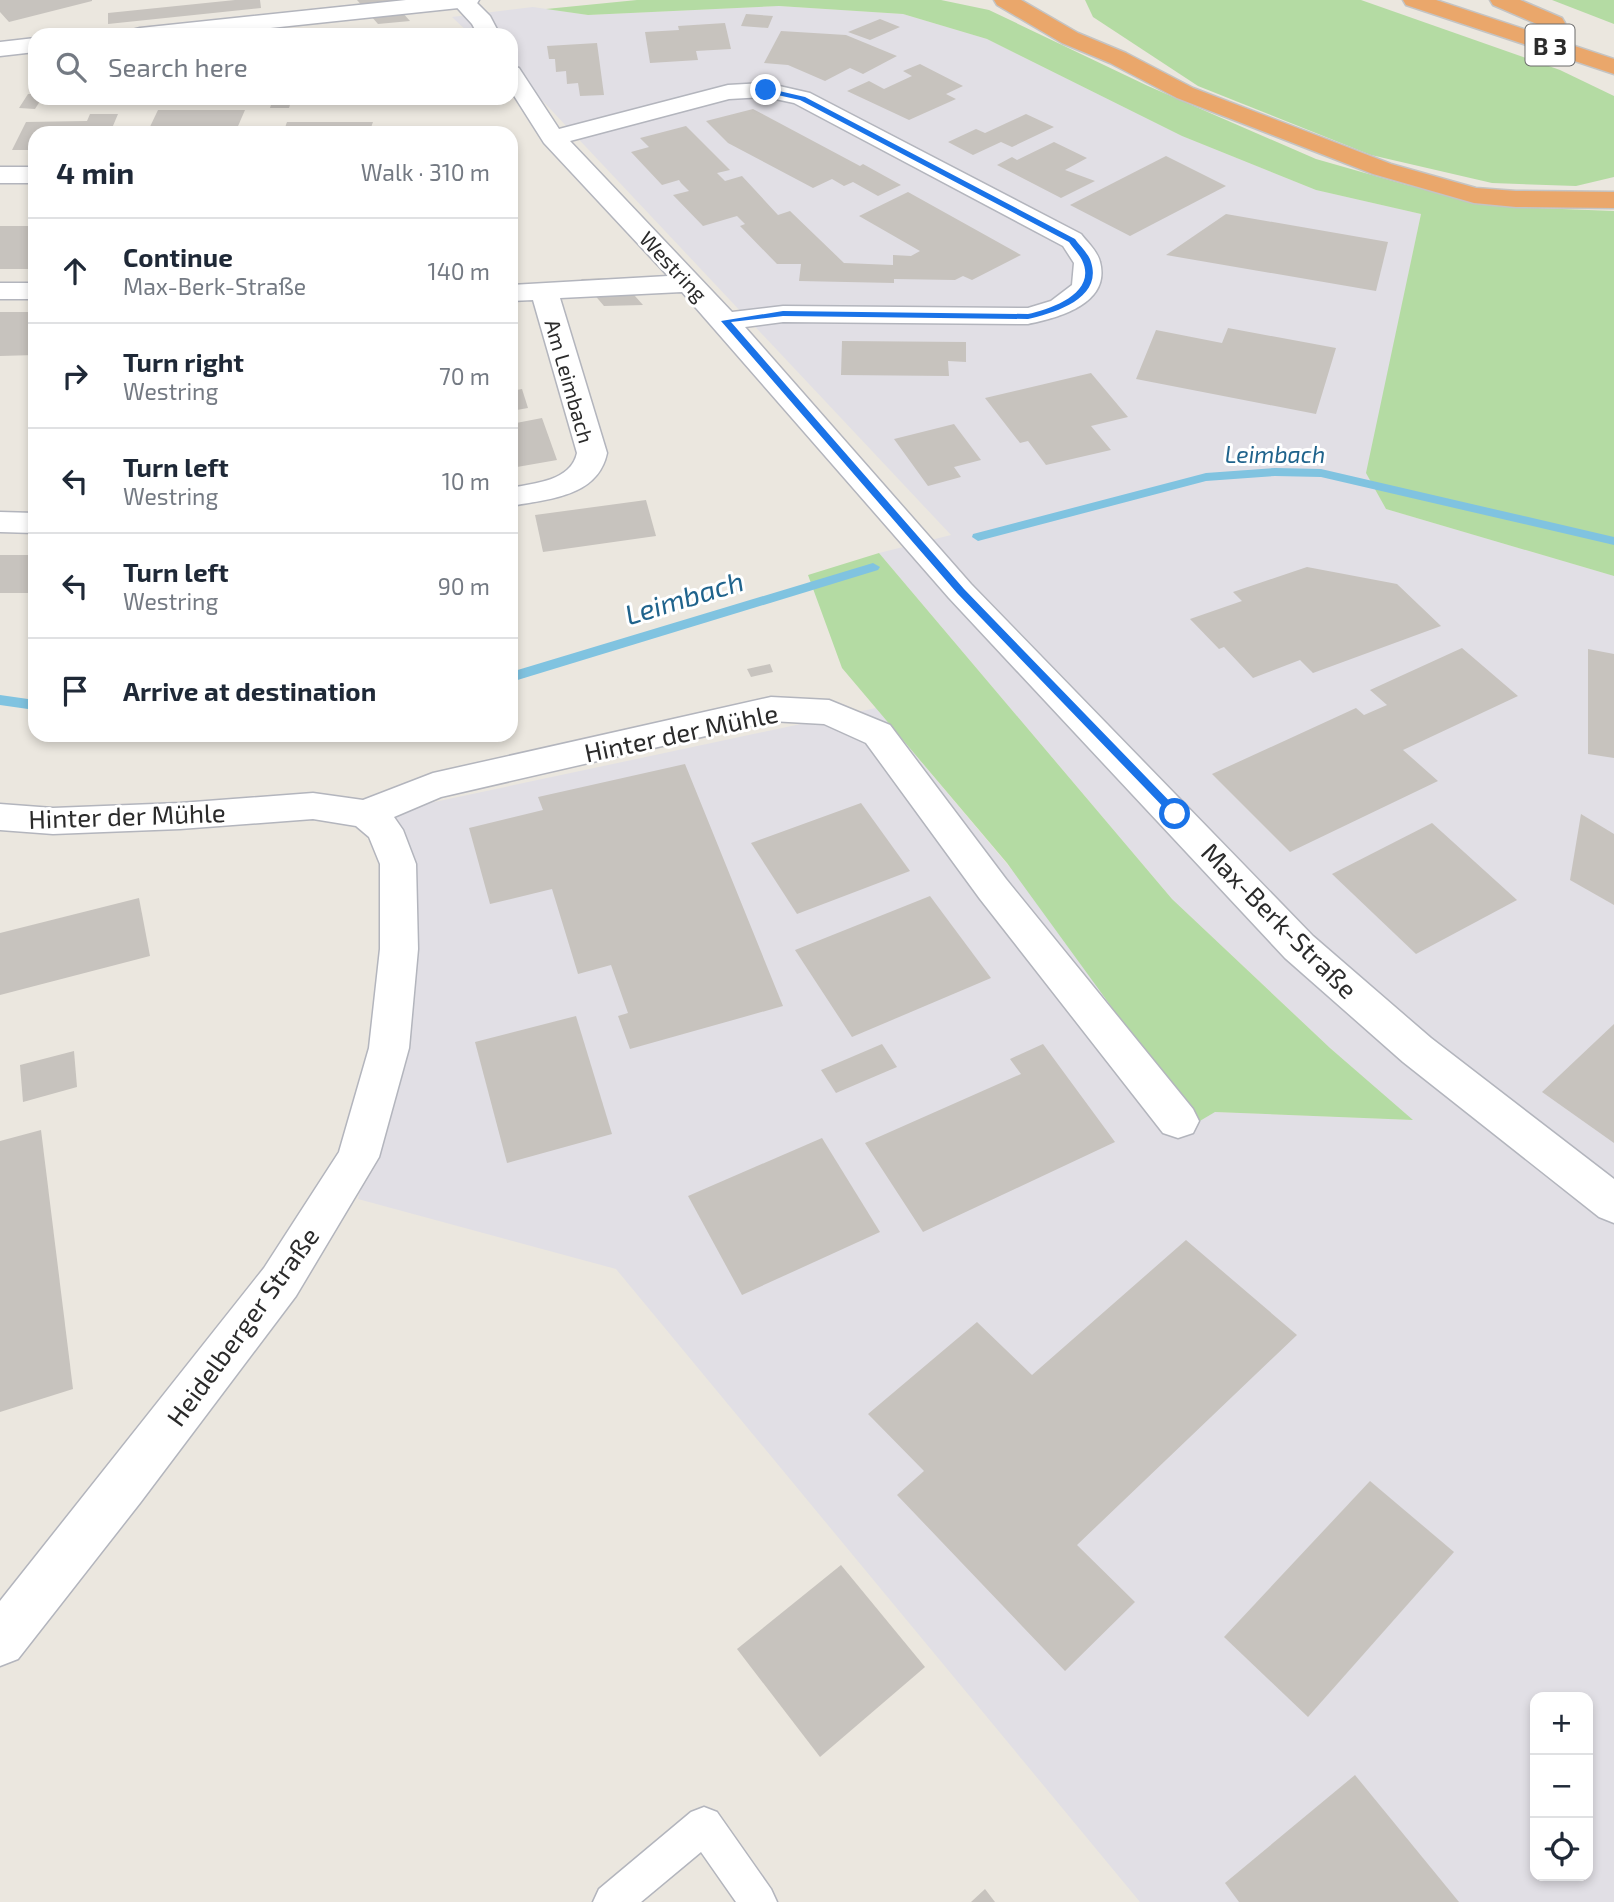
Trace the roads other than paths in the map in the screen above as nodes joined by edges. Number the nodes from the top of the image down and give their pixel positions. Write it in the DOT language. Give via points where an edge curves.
graph roads {
  1 [pos="462,0"];
  2 [pos="468,0"];
  3 [pos="991,0"];
  4 [pos="1414,0"];
  5 [pos="1501,0"];
  6 [pos="1012,5"];
  7 [pos="1060,6"];
  8 [pos="1485,24"];
  9 [pos="204,28"];
  10 [pos="486,28"];
  11 [pos="28,46"];
  12 [pos="0,49"];
  13 [pos="1614,49"];
  14 [pos="1118,58"];
  15 [pos="1614,67"];
  16 [pos="1614,82"];
  17 [pos="518,84"];
  18 [pos="553,138"];
  19 [pos="0,175"];
  20 [pos="28,176"];
  21 [pos="1614,191"];
  22 [pos="1587,200"];
  23 [pos="1614,200"];
  24 [pos="691,283"];
  25 [pos="0,291"];
  26 [pos="28,291"];
  27 [pos="518,293"];
  28 [pos="545,293"];
  29 [pos="725,321"];
  30 [pos="518,495"];
  31 [pos="0,522"];
  32 [pos="28,523"];
  33 [pos="366,814"];
  34 [pos="0,817"];
  35 [pos="1178,1121"];
  36 [pos="1614,1204"];
  37 [pos="0,1641"];
  38 [pos="612,1902"];
  39 [pos="758,1902"];
  1 -- 2 [label="street"];
  1 -- 9 [label="street"];
  1 -- 10 [label="street"];
  3 -- 6 [label="highway"];
  4 -- 8 [label="highway, B 3"];
  5 -- 13 [label="highway"];
  6 -- 14 [label="highway" via="1070,38"];
  7 -- 14 [label="highway"];
  8 -- 15 [label="highway, B 3"];
  8 -- 16 [label="highway"];
  11 -- 12 [label="street"];
  14 -- 22 [label="highway" via="1185,93 1382,169 1474,195"];
  17 -- 18 [label="street, Westring"];
  18 -- 24 [label="street, Westring"];
  18 -- 29 [label="street, Westring" via="728,92 766,90 802,99 1072,240 1087,262 1087,283 1072,301 1055,311 1028,316 783,314"];
  19 -- 20 [label="street"];
  21 -- 22 [label="highway"];
  22 -- 23 [label="highway"];
  24 -- 28 [label="street"];
  24 -- 29 [label="street, Westring"];
  25 -- 26 [label="street"];
  27 -- 28 [label="street"];
  28 -- 30 [label="street, Am Leimbach" via="592,453 589,467 565,486"];
  29 -- 36 [label="street, Max-Berk-Straße" via="948,577 1299,947 1417,1050"];
  31 -- 32 [label="street"];
  33 -- 34 [label="street, Hinter der Mühle" via="313,806 79,820"];
  33 -- 35 [label="street, Hinter der Mühle" via="433,786 771,709 830,712 878,734 993,889"];
  33 -- 37 [label="street, Heidelberger Straße" via="385,830 398,864 399,949 389,1048 358,1157 280,1282"];
  38 -- 39 [label="lane" via="704,1825"];
}
